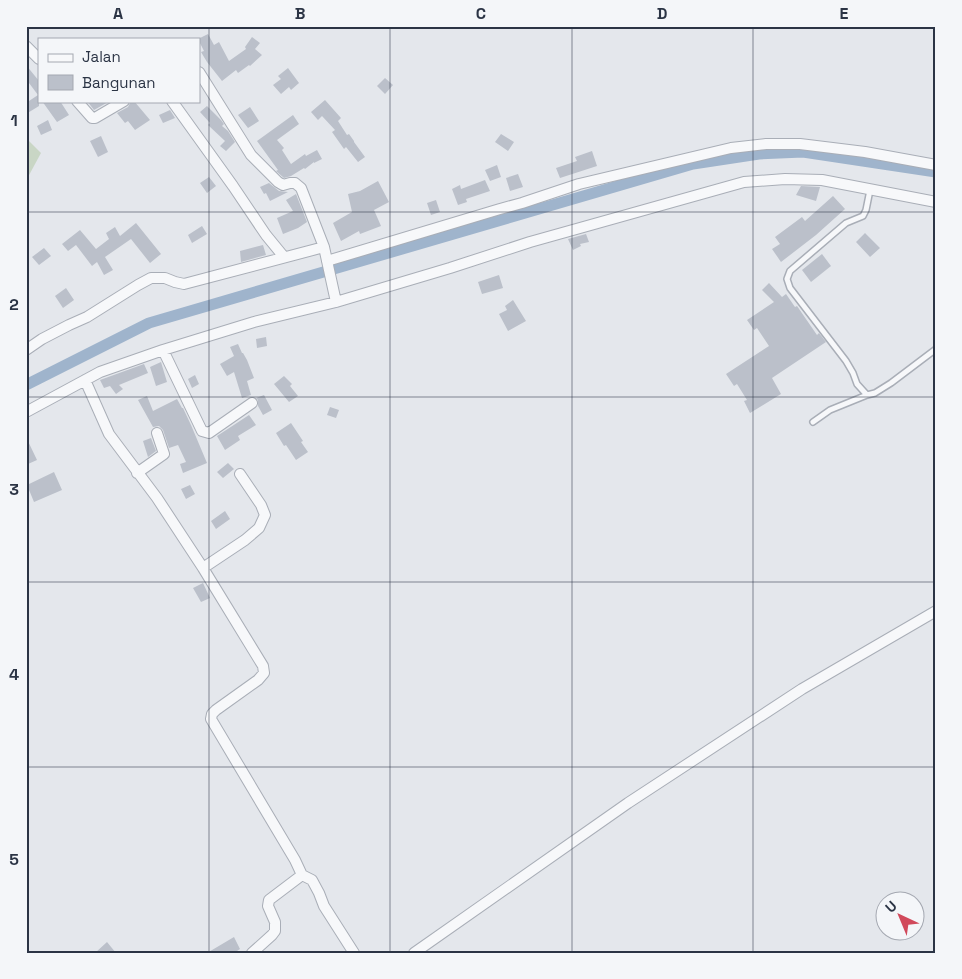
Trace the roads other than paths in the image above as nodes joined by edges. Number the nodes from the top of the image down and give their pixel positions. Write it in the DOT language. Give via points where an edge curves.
graph roads {
  1 [pos="26,46"];
  2 [pos="38,58"];
  3 [pos="200,74"];
  4 [pos="78,102"];
  5 [pos="122,102"];
  6 [pos="173,102"];
  7 [pos="936,165"];
  8 [pos="870,190"];
  9 [pos="936,202"];
  10 [pos="324,247"];
  11 [pos="284,257"];
  12 [pos="328,264"];
  13 [pos="335,297"];
  14 [pos="26,350"];
  15 [pos="163,350"];
  16 [pos="936,350"];
  17 [pos="85,380"];
  18 [pos="867,395"];
  19 [pos="252,403"];
  20 [pos="26,412"];
  21 [pos="813,422"];
  22 [pos="157,433"];
  23 [pos="137,472"];
  24 [pos="240,474"];
  25 [pos="203,568"];
  26 [pos="936,611"];
  27 [pos="302,875"];
  28 [pos="252,953"];
  29 [pos="354,953"];
  30 [pos="414,953"];
  1 -- 2 [label="street"];
  3 -- 10 [label="street" via="251,155 278,182 283,185 295,183 301,188"];
  4 -- 5 [label="street" via="95,118"];
  6 -- 11 [label="street"];
  7 -- 12 [label="street" via="800,144 731,148 579,184"];
  8 -- 9 [label="street"];
  8 -- 13 [label="street" via="822,180 744,182 450,268"];
  8 -- 18 [label="lane" via="863,216 846,223 790,271 787,279 790,288"];
  10 -- 11 [label="street"];
  10 -- 12 [label="street"];
  11 -- 14 [label="street" via="184,284 165,278 151,278"];
  12 -- 13 [label="street"];
  13 -- 15 [label="street"];
  15 -- 17 [label="street"];
  15 -- 19 [label="street" via="202,431 209,433"];
  16 -- 18 [label="lane" via="891,383"];
  17 -- 20 [label="street"];
  17 -- 23 [label="street" via="109,434"];
  18 -- 21 [label="lane" via="830,410"];
  22 -- 23 [label="street" via="164,454"];
  23 -- 25 [label="street"];
  24 -- 25 [label="street" via="265,516 245,540"];
  25 -- 27 [label="street" via="264,672 258,680 216,710 212,719"];
  26 -- 30 [label="street" via="802,689 628,803"];
  27 -- 28 [label="street" via="269,900 275,930"];
  27 -- 29 [label="street" via="312,880 324,906"];
}
